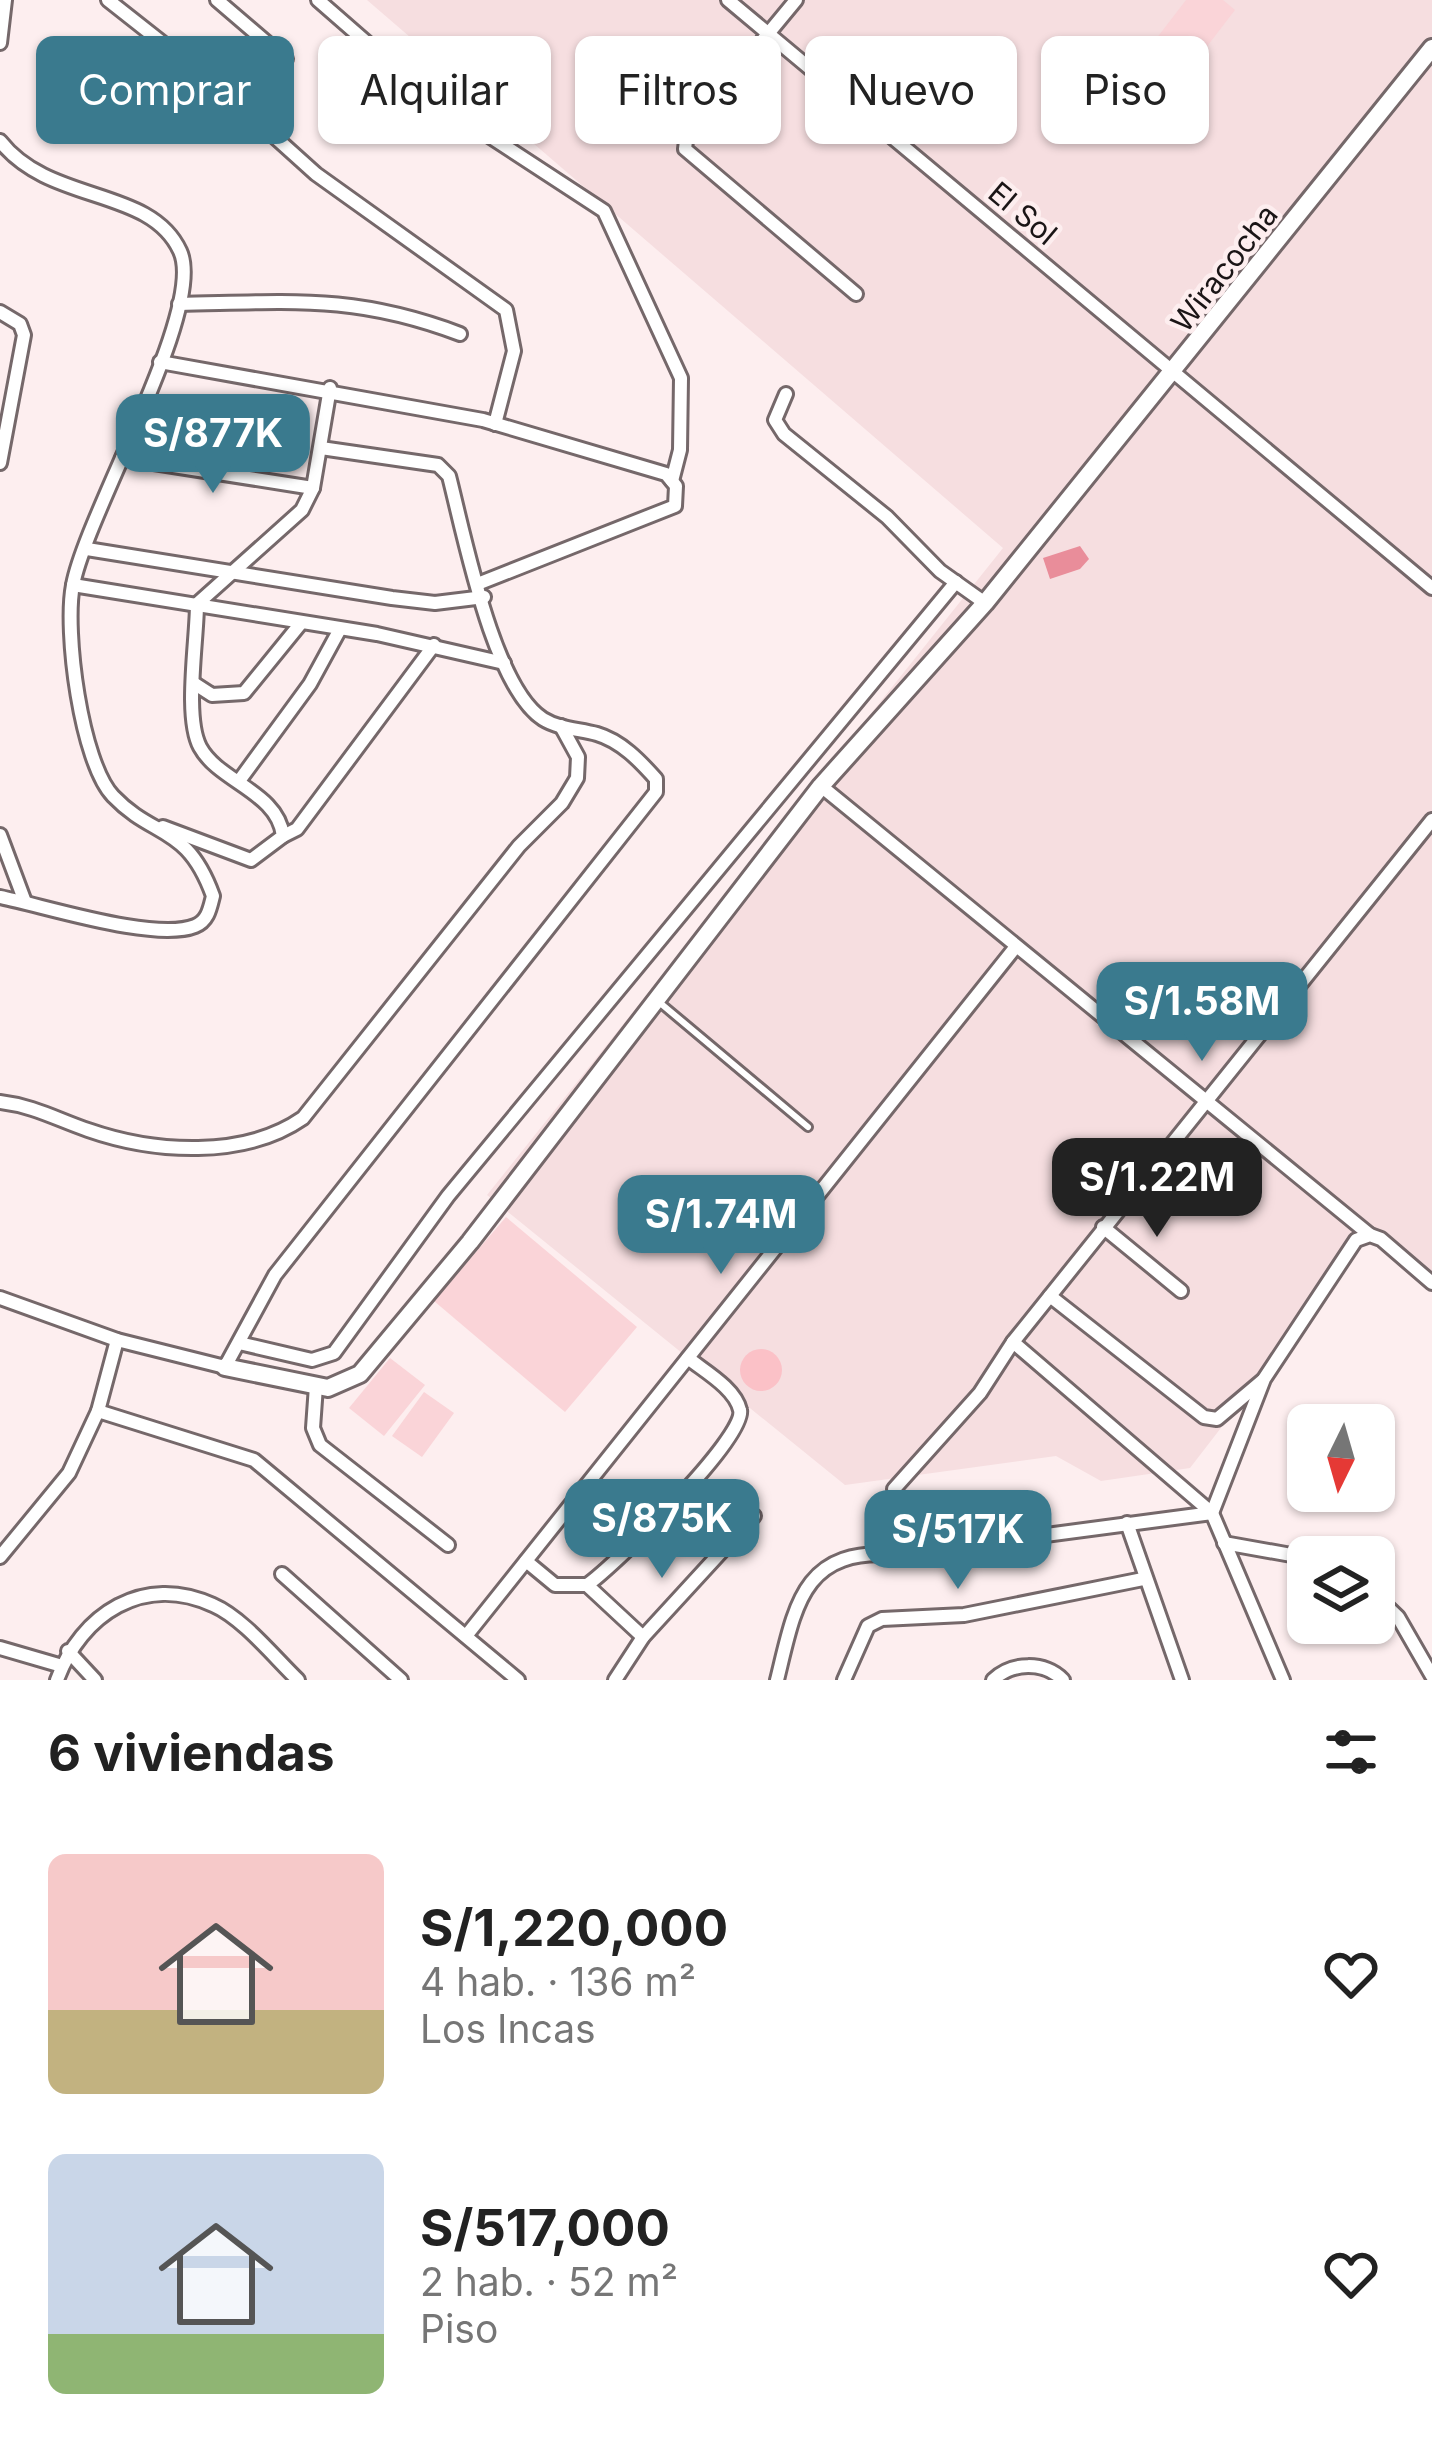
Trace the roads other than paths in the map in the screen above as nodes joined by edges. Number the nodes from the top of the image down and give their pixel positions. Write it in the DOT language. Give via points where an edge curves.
graph roads {
  1 [pos="5,0"];
  2 [pos="108,0"];
  3 [pos="218,0"];
  4 [pos="318,0"];
  5 [pos="728,0"];
  6 [pos="796,0"];
  7 [pos="769,34"];
  8 [pos="260,36"];
  9 [pos="0,43"];
  10 [pos="1432,48"];
  11 [pos="0,140"];
  12 [pos="856,294"];
  13 [pos="179,304"];
  14 [pos="0,312"];
  15 [pos="460,334"];
  16 [pos="160,362"];
  17 [pos="1176,372"];
  18 [pos="330,388"];
  19 [pos="787,394"];
  20 [pos="495,424"];
  21 [pos="321,448"];
  22 [pos="122,458"];
  23 [pos="0,463"];
  24 [pos="671,481"];
  25 [pos="313,488"];
  26 [pos="87,549"];
  27 [pos="228,572"];
  28 [pos="956,583"];
  29 [pos="73,585"];
  30 [pos="1432,588"];
  31 [pos="482,590"];
  32 [pos="985,603"];
  33 [pos="197,604"];
  34 [pos="301,622"];
  35 [pos="340,629"];
  36 [pos="434,645"];
  37 [pos="504,663"];
  38 [pos="195,684"];
  39 [pos="561,726"];
  40 [pos="239,781"];
  41 [pos="821,785"];
  42 [pos="1432,820"];
  43 [pos="161,826"];
  44 [pos="0,835"];
  45 [pos="283,836"];
  46 [pos="0,897"];
  47 [pos="26,902"];
  48 [pos="1014,949"];
  49 [pos="656,1000"];
  50 [pos="1207,1097"];
  51 [pos="0,1102"];
  52 [pos="808,1127"];
  53 [pos="1103,1227"];
  54 [pos="1370,1235"];
  55 [pos="1432,1283"];
  56 [pos="1181,1291"];
  57 [pos="1050,1295"];
  58 [pos="0,1298"];
  59 [pos="117,1340"];
  60 [pos="238,1342"];
  61 [pos="1013,1342"];
  62 [pos="688,1358"];
  63 [pos="225,1367"];
  64 [pos="1264,1379"];
  65 [pos="316,1385"];
  66 [pos="98,1411"];
  67 [pos="894,1489"];
  68 [pos="1212,1513"];
  69 [pos="754,1516"];
  70 [pos="1126,1523"];
  71 [pos="1224,1543"];
  72 [pos="448,1545"];
  73 [pos="1287,1554"];
  74 [pos="0,1557"];
  75 [pos="526,1561"];
  76 [pos="282,1574"];
  77 [pos="1143,1580"];
  78 [pos="587,1586"];
  79 [pos="1395,1614"];
  80 [pos="466,1636"];
  81 [pos="643,1636"];
  82 [pos="0,1648"];
  83 [pos="68,1651"];
  84 [pos="59,1673"];
  85 [pos="1432,1676"];
  86 [pos="95,1680"];
  87 [pos="298,1680"];
  88 [pos="401,1680"];
  89 [pos="518,1680"];
  90 [pos="615,1680"];
  91 [pos="777,1680"];
  92 [pos="844,1680"];
  93 [pos="993,1680"];
  94 [pos="1064,1680"];
  95 [pos="1182,1680"];
  96 [pos="1283,1680"];
  1 -- 9 [label="street"];
  2 -- 20 [label="street" via="316,174 506,310 514,351"];
  3 -- 8 [label="street"];
  4 -- 24 [label="street" via="428,96 604,211 682,378"];
  5 -- 7 [label="street, El Sol"];
  6 -- 7 [label="street"];
  7 -- 12 [label="street" via="688,132 685,149"];
  7 -- 17 [label="street, El Sol"];
  10 -- 17 [label="street, Wiracocha"];
  11 -- 13 [label="street" via="32,173 163,224 182,254"];
  13 -- 15 [label="street" via="344,301"];
  13 -- 16 [label="street"];
  14 -- 23 [label="street" via="24,335"];
  16 -- 18 [label="street"];
  16 -- 22 [label="street"];
  17 -- 30 [label="street, Wiracocha"];
  17 -- 32 [label="street"];
  18 -- 20 [label="street"];
  18 -- 21 [label="street"];
  19 -- 28 [label="street" via="775,420 784,434"];
  20 -- 24 [label="street"];
  21 -- 25 [label="street"];
  21 -- 31 [label="street" via="438,464 449,476"];
  22 -- 25 [label="street"];
  22 -- 26 [label="street"];
  24 -- 31 [label="street" via="675,506"];
  25 -- 27 [label="street" via="302,510"];
  26 -- 27 [label="street"];
  26 -- 29 [label="street"];
  27 -- 31 [label="street" via="434,603"];
  27 -- 33 [label="street"];
  28 -- 32 [label="street"];
  28 -- 60 [label="street" via="448,1196 334,1353 312,1360"];
  29 -- 33 [label="street"];
  29 -- 43 [label="street" via="81,712 102,781"];
  31 -- 37 [label="street"];
  32 -- 41 [label="street"];
  33 -- 34 [label="street"];
  33 -- 38 [label="street"];
  34 -- 35 [label="street"];
  34 -- 38 [label="street" via="244,693 212,695"];
  35 -- 36 [label="street"];
  35 -- 40 [label="street"];
  36 -- 37 [label="street"];
  36 -- 45 [label="street" via="297,829"];
  37 -- 39 [label="street" via="527,706"];
  38 -- 40 [label="street" via="202,751"];
  39 -- 51 [label="street" via="578,757 562,803 303,1118 275,1137 129,1142 38,1106"];
  39 -- 60 [label="street" via="603,736 639,759 656,779 650,804 275,1276"];
  40 -- 45 [label="street" via="279,819"];
  41 -- 48 [label="street"];
  41 -- 49 [label="street"];
  42 -- 50 [label="street"];
  43 -- 45 [label="street" via="251,860"];
  43 -- 47 [label="street" via="189,849 213,896 196,926 165,931"];
  44 -- 47 [label="street"];
  46 -- 47 [label="street"];
  48 -- 50 [label="street"];
  48 -- 62 [label="street"];
  49 -- 52 [label="lane"];
  49 -- 65 [label="street" via="360,1373"];
  50 -- 53 [label="street"];
  50 -- 54 [label="street"];
  53 -- 56 [label="street"];
  53 -- 57 [label="street"];
  54 -- 55 [label="street"];
  54 -- 64 [label="street" via="1356,1240"];
  57 -- 61 [label="street"];
  57 -- 64 [label="street" via="1204,1417 1217,1419"];
  58 -- 59 [label="street"];
  59 -- 63 [label="street"];
  59 -- 66 [label="street"];
  60 -- 63 [label="street"];
  61 -- 67 [label="street" via="980,1393"];
  61 -- 68 [label="street"];
  62 -- 75 [label="street"];
  62 -- 78 [label="street" via="740,1406 735,1435"];
  63 -- 65 [label="street"];
  64 -- 68 [label="street"];
  65 -- 72 [label="street" via="320,1445"];
  66 -- 74 [label="street" via="69,1473"];
  66 -- 80 [label="street" via="254,1460"];
  68 -- 70 [label="street"];
  68 -- 71 [label="street"];
  69 -- 81 [label="street"];
  70 -- 77 [label="street"];
  70 -- 91 [label="street" via="895,1556 862,1552 822,1569 798,1597"];
  71 -- 73 [label="street"];
  71 -- 96 [label="street"];
  75 -- 78 [label="street" via="555,1585"];
  75 -- 80 [label="street"];
  76 -- 88 [label="street"];
  77 -- 92 [label="street" via="964,1616 882,1619 868,1626"];
  77 -- 95 [label="street"];
  78 -- 81 [label="street"];
  79 -- 85 [label="street"];
  80 -- 89 [label="street"];
  81 -- 90 [label="street"];
  82 -- 84 [label="street"];
  83 -- 84 [label="street"];
  83 -- 86 [label="street"];
  83 -- 87 [label="street" via="124,1600 164,1592 216,1605"];
  93 -- 94 [label="street" via="1024,1666"];
}
